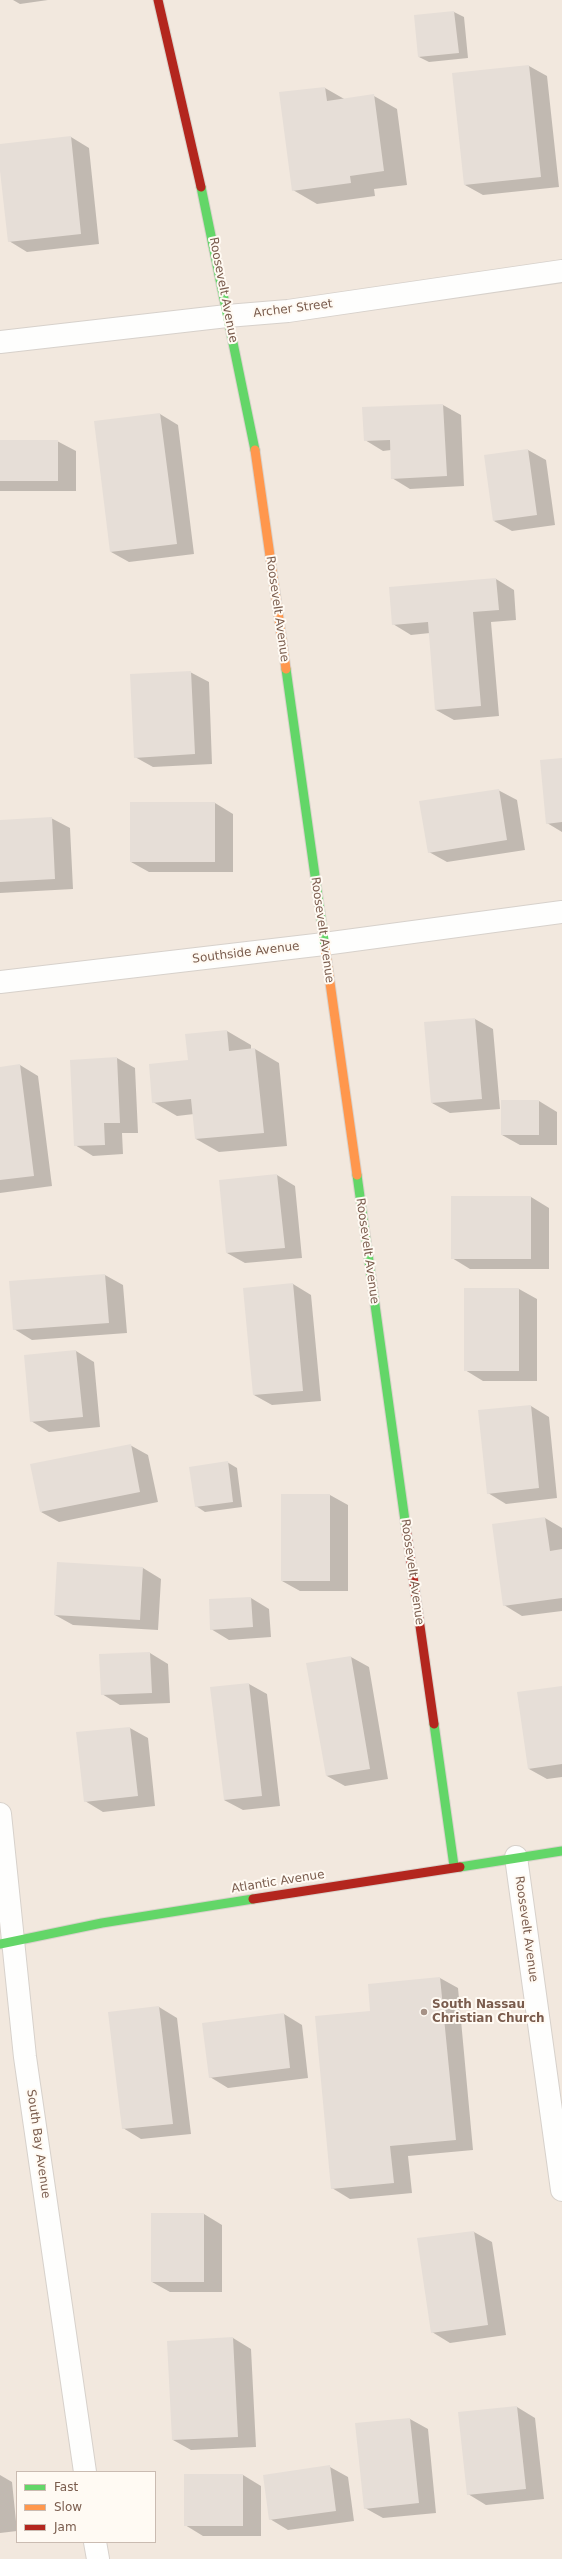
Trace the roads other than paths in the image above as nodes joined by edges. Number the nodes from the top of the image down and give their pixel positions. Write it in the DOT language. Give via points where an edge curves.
graph roads {
  1 [pos="158,0"];
  2 [pos="562,271"];
  3 [pos="227,316"];
  4 [pos="0,342"];
  5 [pos="562,912"];
  6 [pos="324,944"];
  7 [pos="0,982"];
  8 [pos="0,1814"];
  9 [pos="562,1851"];
  10 [pos="516,1858"];
  11 [pos="454,1866"];
  12 [pos="7,1943"];
  13 [pos="562,2190"];
  14 [pos="85,2471"];
  15 [pos="95,2543"];
  16 [pos="98,2559"];
  1 -- 3 [label="street, Roosevelt Avenue" via="212,232"];
  2 -- 3 [label="street, Archer Street" via="288,311"];
  3 -- 4 [label="street, Archer Street"];
  3 -- 6 [label="street, Roosevelt Avenue" via="251,422"];
  5 -- 6 [label="street, Southside Avenue"];
  6 -- 7 [label="street, Southside Avenue"];
  6 -- 11 [label="street, Roosevelt Avenue"];
  8 -- 12 [label="street, South Bay Avenue"];
  9 -- 10 [label="street, Atlantic Avenue"];
  10 -- 11 [label="street, Atlantic Avenue"];
  10 -- 13 [label="street, Roosevelt Avenue"];
  11 -- 12 [label="street, Atlantic Avenue" via="102,1922"];
  12 -- 14 [label="street, South Bay Avenue"];
  15 -- 16 [label="street"];
}
